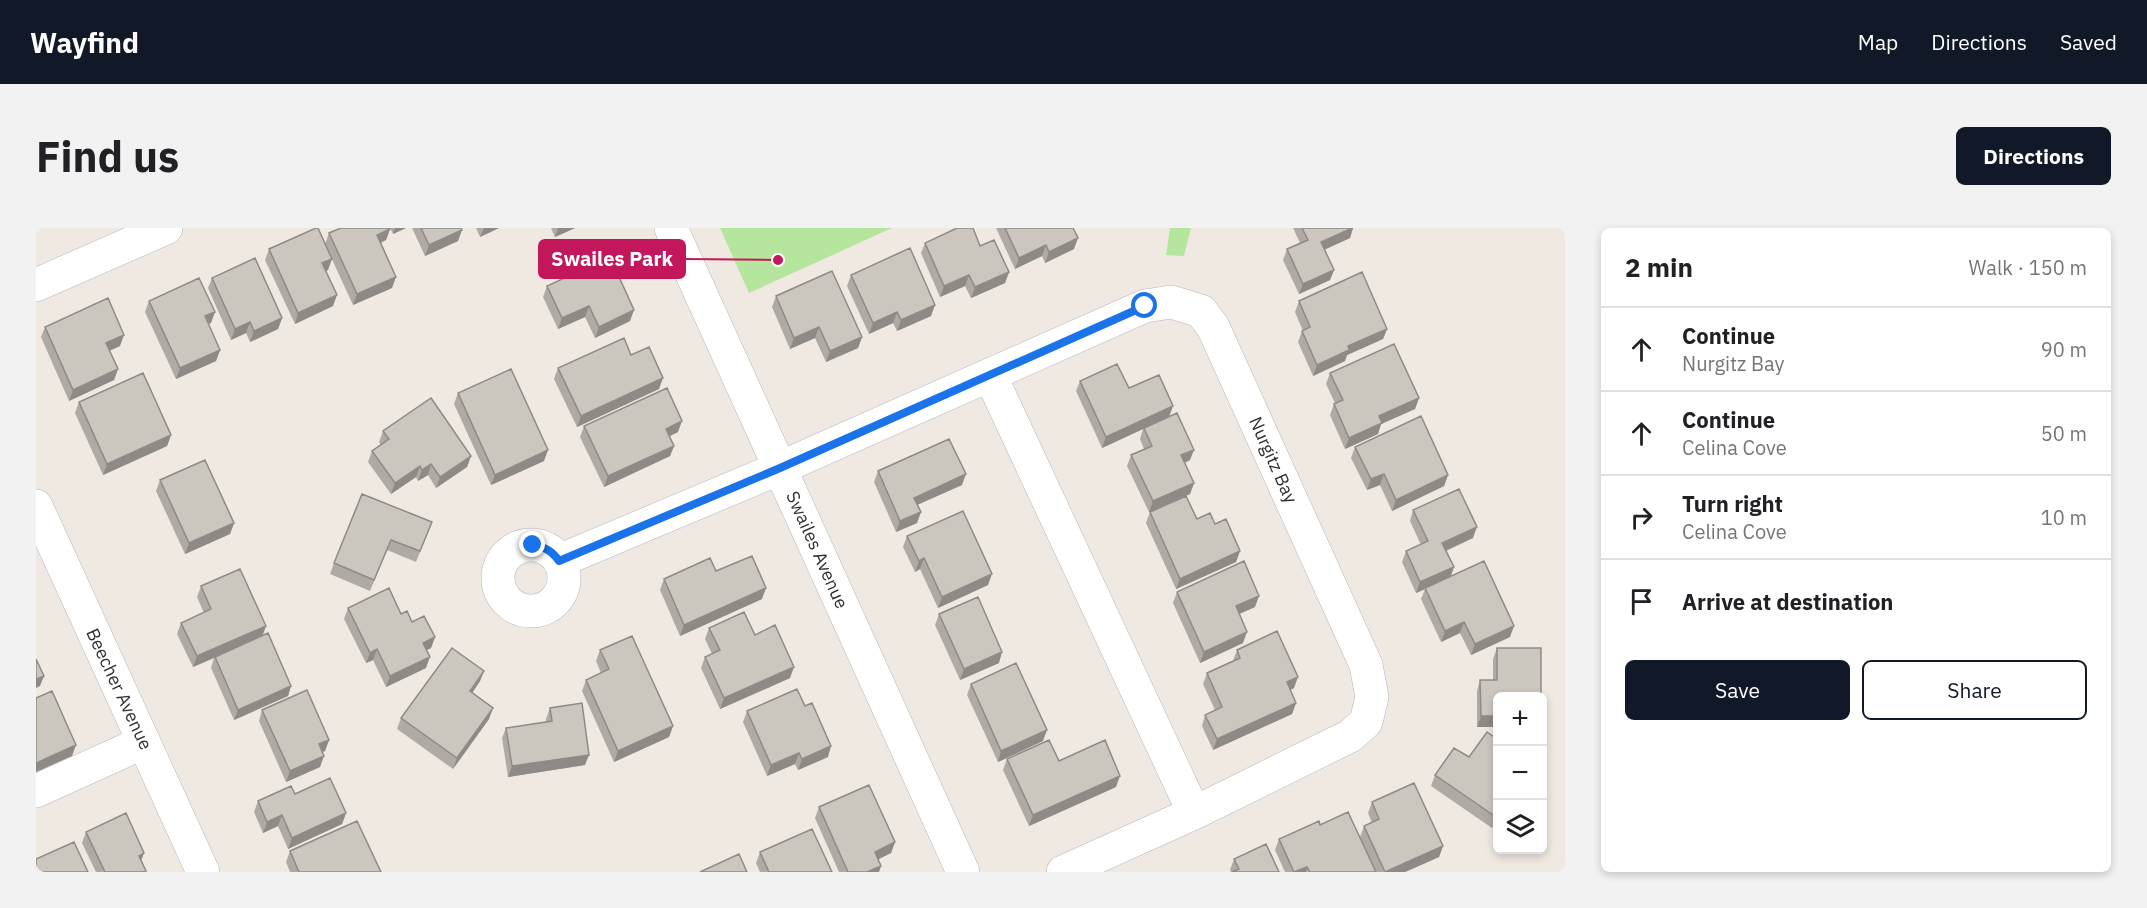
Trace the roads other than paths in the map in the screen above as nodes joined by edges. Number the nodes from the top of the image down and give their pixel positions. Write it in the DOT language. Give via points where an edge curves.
graph roads {
  1 [pos="166,228"];
  2 [pos="671,228"];
  3 [pos="36,285"];
  4 [pos="990,375"];
  5 [pos="780,468"];
  6 [pos="36,506"];
  7 [pos="559,561"];
  8 [pos="144,742"];
  9 [pos="36,791"];
  10 [pos="1194,813"];
  11 [pos="203,872"];
  12 [pos="963,872"];
  13 [pos="1063,872"];
  1 -- 3 [label="street"];
  2 -- 5 [label="street, Swailes Avenue"];
  4 -- 5 [label="street, Nurgitz Bay"];
  4 -- 10 [label="street"];
  4 -- 10 [label="street, Nurgitz Bay" via="1145,306 1171,302 1201,311 1213,327 1366,665 1372,697 1366,722 1350,736"];
  5 -- 7 [label="street, Nurgitz Bay"];
  5 -- 12 [label="street, Swailes Avenue"];
  6 -- 8 [label="street, Beecher Avenue"];
  8 -- 9 [label="street"];
  8 -- 11 [label="street, Beecher Avenue"];
  10 -- 13 [label="street, Nurgitz Bay"];
}
